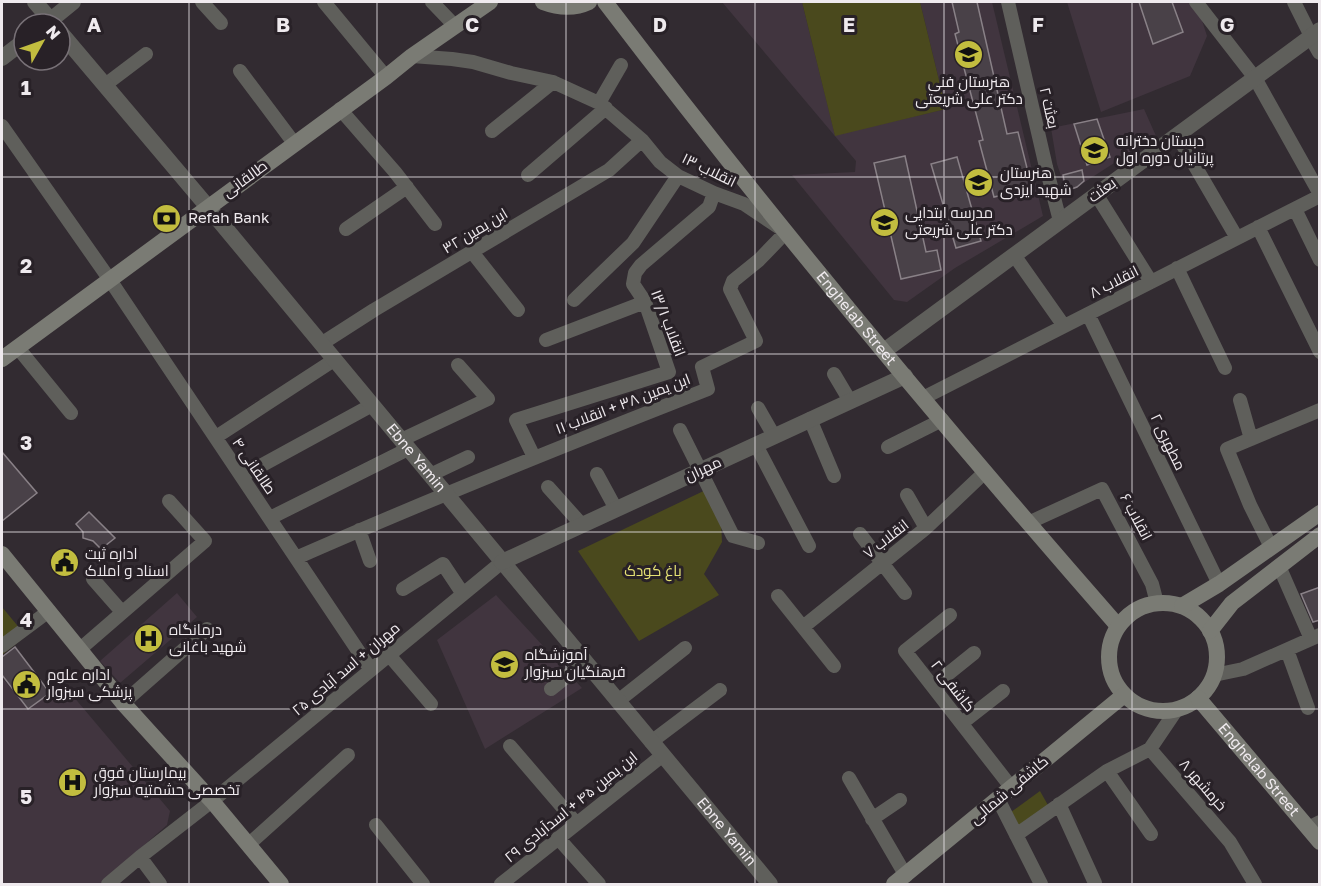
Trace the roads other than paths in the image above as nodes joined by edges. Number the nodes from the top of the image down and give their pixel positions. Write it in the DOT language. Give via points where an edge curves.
graph roads {
  1 [pos="202,2"];
  2 [pos="324,2"];
  3 [pos="432,2"];
  4 [pos="543,2"];
  5 [pos="589,2"];
  6 [pos="606,2"];
  7 [pos="1008,2"];
  8 [pos="1196,2"];
  9 [pos="1294,2"];
  10 [pos="485,3"];
  11 [pos="221,23"];
  12 [pos="455,26"];
  13 [pos="1315,33"];
  14 [pos="72,48"];
  15 [pos="1320,51"];
  16 [pos="146,54"];
  17 [pos="412,56"];
  18 [pos="621,65"];
  19 [pos="240,71"];
  20 [pos="386,77"];
  21 [pos="1255,78"];
  22 [pos="552,82"];
  23 [pos="105,85"];
  24 [pos="602,106"];
  25 [pos="340,109"];
  26 [pos="2,126"];
  27 [pos="492,131"];
  28 [pos="1177,135"];
  29 [pos="642,140"];
  30 [pos="294,143"];
  31 [pos="528,175"];
  32 [pos="678,176"];
  33 [pos="406,187"];
  34 [pos="714,193"];
  35 [pos="1096,194"];
  36 [pos="1320,195"];
  37 [pos="207,206"];
  38 [pos="1295,209"];
  39 [pos="1060,221"];
  40 [pos="435,224"];
  41 [pos="1258,228"];
  42 [pos="346,229"];
  43 [pos="786,232"];
  44 [pos="1237,238"];
  45 [pos="472,252"];
  46 [pos="1014,255"];
  47 [pos="1320,260"];
  48 [pos="1177,268"];
  49 [pos="110,280"];
  50 [pos="1150,282"];
  51 [pos="574,300"];
  52 [pos="645,302"];
  53 [pos="518,310"];
  54 [pos="1088,314"];
  55 [pos="1064,326"];
  56 [pos="546,340"];
  57 [pos="321,344"];
  58 [pos="18,348"];
  59 [pos="884,351"];
  60 [pos="1320,352"];
  61 [pos="2,356"];
  62 [pos="334,360"];
  63 [pos="458,364"];
  64 [pos="1225,368"];
  65 [pos="834,374"];
  66 [pos="905,376"];
  67 [pos="923,398"];
  68 [pos="1240,400"];
  69 [pos="850,401"];
  70 [pos="372,405"];
  71 [pos="758,408"];
  72 [pos="1320,410"];
  73 [pos="71,413"];
  74 [pos="810,419"];
  75 [pos="942,420"];
  76 [pos="680,430"];
  77 [pos="774,436"];
  78 [pos="216,437"];
  79 [pos="1251,439"];
  80 [pos="404,444"];
  81 [pos="756,445"];
  82 [pos="888,447"];
  83 [pos="468,457"];
  84 [pos="534,457"];
  85 [pos="700,470"];
  86 [pos="985,472"];
  87 [pos="597,474"];
  88 [pos="430,475"];
  89 [pos="834,476"];
  90 [pos="242,477"];
  91 [pos="548,487"];
  92 [pos="445,494"];
  93 [pos="907,495"];
  94 [pos="169,501"];
  95 [pos="616,509"];
  96 [pos="1320,513"];
  97 [pos="270,518"];
  98 [pos="1028,523"];
  99 [pos="582,525"];
  100 [pos="926,528"];
  101 [pos="359,530"];
  102 [pos="860,534"];
  103 [pos="1320,535"];
  104 [pos="758,543"];
  105 [pos="808,546"];
  106 [pos="1271,547"];
  107 [pos="2,554"];
  108 [pos="296,558"];
  109 [pos="370,561"];
  110 [pos="502,562"];
  111 [pos="882,563"];
  112 [pos="1279,566"];
  113 [pos="93,579"];
  114 [pos="1219,584"];
  115 [pos="403,589"];
  116 [pos="905,593"];
  117 [pos="463,594"];
  118 [pos="778,596"];
  119 [pos="1157,603"];
  120 [pos="1182,606"];
  121 [pos="49,611"];
  122 [pos="122,612"];
  123 [pos="950,615"];
  124 [pos="1118,626"];
  125 [pos="803,627"];
  126 [pos="207,629"];
  127 [pos="1210,631"];
  128 [pos="1316,637"];
  129 [pos="2,646"];
  130 [pos="685,648"];
  131 [pos="79,650"];
  132 [pos="1287,650"];
  133 [pos="974,653"];
  134 [pos="389,655"];
  135 [pos="585,662"];
  136 [pos="834,666"];
  137 [pos="371,670"];
  138 [pos="1214,675"];
  139 [pos="933,686"];
  140 [pos="550,689"];
  141 [pos="720,690"];
  142 [pos="1003,691"];
  143 [pos="1124,695"];
  144 [pos="1198,699"];
  145 [pos="618,701"];
  146 [pos="123,703"];
  147 [pos="431,704"];
  148 [pos="1308,708"];
  149 [pos="1178,709"];
  150 [pos="962,723"];
  151 [pos="651,742"];
  152 [pos="510,747"];
  153 [pos="1150,749"];
  154 [pos="348,755"];
  155 [pos="663,755"];
  156 [pos="1107,771"];
  157 [pos="849,778"];
  158 [pos="1011,788"];
  159 [pos="998,799"];
  160 [pos="900,800"];
  161 [pos="212,801"];
  162 [pos="1059,804"];
  163 [pos="872,819"];
  164 [pos="576,824"];
  165 [pos="376,825"];
  166 [pos="1314,825"];
  167 [pos="1150,834"];
  168 [pos="1016,835"];
  169 [pos="558,838"];
  170 [pos="1320,842"];
  171 [pos="248,845"];
  172 [pos="140,857"];
  173 [pos="900,880"];
  174 [pos="1095,883"];
  175 [pos="108,885"];
  176 [pos="160,885"];
  177 [pos="281,885"];
  178 [pos="423,885"];
  179 [pos="501,885"];
  180 [pos="599,885"];
  181 [pos="770,885"];
  182 [pos="1041,885"];
  183 [pos="1255,885"];
  1 -- 11 [label="street"];
  2 -- 20 [label="street"];
  3 -- 12 [label="street"];
  4 -- 5 [label="main road" via="557,7"];
  6 -- 43 [label="main road, Enghelab Street"];
  7 -- 39 [label="street, بعثت ۲"];
  8 -- 21 [label="street"];
  9 -- 13 [label="street"];
  10 -- 12 [label="main road, طالقانی"];
  12 -- 17 [label="main road, طالقانی"];
  13 -- 15 [label="street"];
  13 -- 21 [label="street, بعثت"];
  14 -- 23 [label="street, Ebne Yamin"];
  16 -- 23 [label="street"];
  17 -- 20 [label="main road, طالقانی"];
  17 -- 22 [label="street, انقلاب ۱۳" via="473,62"];
  18 -- 24 [label="street"];
  19 -- 30 [label="street"];
  20 -- 25 [label="main road, طالقانی"];
  21 -- 28 [label="street, بعثت"];
  21 -- 36 [label="street"];
  22 -- 24 [label="street, انقلاب ۱۳"];
  22 -- 27 [label="street"];
  23 -- 37 [label="street, Ebne Yamin"];
  24 -- 29 [label="street, انقلاب ۱۳"];
  24 -- 31 [label="street"];
  25 -- 30 [label="main road, طالقانی"];
  25 -- 33 [label="street"];
  26 -- 49 [label="street, طالقانی ۴"];
  28 -- 35 [label="street, بعثت"];
  28 -- 44 [label="street"];
  29 -- 32 [label="street, انقلاب ۱۳"];
  29 -- 45 [label="street, ابن یمین ۳۲" via="609,170"];
  30 -- 37 [label="main road, طالقانی"];
  32 -- 34 [label="street, انقلاب ۱۳"];
  32 -- 51 [label="street" via="633,243"];
  33 -- 40 [label="street"];
  33 -- 42 [label="street"];
  34 -- 43 [label="street, انقلاب ۱۳" via="744,204"];
  34 -- 52 [label="street, انقلاب ۱۳/۱" via="709,207 634,273 633,284"];
  35 -- 39 [label="street, بعثت"];
  35 -- 50 [label="street"];
  36 -- 38 [label="street, انقلاب ۸"];
  37 -- 49 [label="main road, طالقانی"];
  37 -- 57 [label="street, Ebne Yamin"];
  38 -- 41 [label="street, انقلاب ۸"];
  38 -- 47 [label="street"];
  39 -- 46 [label="street, بعثت"];
  41 -- 44 [label="street, انقلاب ۸"];
  41 -- 60 [label="street"];
  43 -- 59 [label="main road, Enghelab Street"];
  43 -- 84 [label="street, ابن یمین ۳۸ + انقلاب ۱۱" via="733,281 730,290 756,342 702,367 708,388"];
  44 -- 48 [label="street, انقلاب ۸"];
  45 -- 53 [label="street"];
  45 -- 57 [label="street, ابن یمین ۳۲"];
  46 -- 55 [label="street"];
  46 -- 59 [label="street, بعثت"];
  48 -- 50 [label="street, انقلاب ۸"];
  48 -- 64 [label="street"];
  49 -- 58 [label="main road, طالقانی"];
  49 -- 78 [label="street, طالقانی ۴"];
  50 -- 54 [label="street, انقلاب ۸"];
  52 -- 56 [label="street"];
  52 -- 84 [label="street, انقلاب ۱۳/۱" via="669,372 516,420"];
  54 -- 55 [label="street, انقلاب ۸"];
  54 -- 114 [label="street, مطهری ۲"];
  55 -- 67 [label="street, انقلاب ۸"];
  57 -- 62 [label="street, Ebne Yamin"];
  58 -- 61 [label="main road, طالقانی"];
  58 -- 73 [label="street"];
  59 -- 66 [label="main road, Enghelab Street"];
  62 -- 70 [label="street, Ebne Yamin"];
  62 -- 78 [label="street"];
  63 -- 80 [label="street" via="488,399"];
  65 -- 69 [label="street"];
  66 -- 67 [label="main road, Enghelab Street"];
  66 -- 69 [label="street, مهران"];
  67 -- 75 [label="main road, Enghelab Street"];
  68 -- 79 [label="street"];
  69 -- 74 [label="street, مهران"];
  70 -- 80 [label="street, Ebne Yamin"];
  70 -- 90 [label="street"];
  71 -- 77 [label="street"];
  72 -- 79 [label="street"];
  74 -- 77 [label="street, مهران"];
  74 -- 89 [label="street"];
  75 -- 82 [label="street"];
  75 -- 86 [label="main road, Enghelab Street"];
  76 -- 85 [label="street"];
  77 -- 81 [label="street, مهران"];
  78 -- 90 [label="street, طالقانی ۴"];
  79 -- 106 [label="street" via="1227,449"];
  80 -- 88 [label="street, Ebne Yamin"];
  80 -- 97 [label="street"];
  81 -- 85 [label="street, مهران"];
  81 -- 105 [label="street"];
  83 -- 88 [label="street"];
  84 -- 92 [label="street, ابن یمین ۳۸ + انقلاب ۱۱"];
  85 -- 95 [label="street, مهران"];
  85 -- 104 [label="street" via="733,536"];
  86 -- 98 [label="main road, Enghelab Street"];
  86 -- 100 [label="street, انقلاب ۷"];
  87 -- 95 [label="street"];
  88 -- 92 [label="street, Ebne Yamin"];
  90 -- 97 [label="street, طالقانی ۴"];
  91 -- 99 [label="street"];
  92 -- 101 [label="street, ابن یمین ۳۸ + انقلاب ۱۱"];
  92 -- 110 [label="street, Ebne Yamin"];
  93 -- 100 [label="street"];
  94 -- 122 [label="street" via="205,542"];
  95 -- 99 [label="street, مهران"];
  96 -- 106 [label="main road"];
  97 -- 108 [label="street, طالقانی ۴"];
  98 -- 119 [label="street, انقلاب ۶" via="1102,489 1152,584"];
  98 -- 124 [label="main road, Enghelab Street"];
  99 -- 110 [label="street, مهران"];
  100 -- 111 [label="street, انقلاب ۷"];
  101 -- 108 [label="street, ابن یمین ۳۸ + انقلاب ۱۱"];
  101 -- 109 [label="street"];
  102 -- 111 [label="street"];
  103 -- 112 [label="main road"];
  106 -- 114 [label="main road"];
  107 -- 121 [label="main road"];
  108 -- 137 [label="street, طالقانی ۴"];
  110 -- 117 [label="street, مهران + اسد آبادی ۲۵"];
  110 -- 135 [label="street, Ebne Yamin"];
  111 -- 116 [label="street"];
  111 -- 125 [label="street, انقلاب ۷"];
  112 -- 127 [label="main road" via="1232,603"];
  112 -- 128 [label="street"];
  113 -- 122 [label="street"];
  114 -- 120 [label="main road"];
  115 -- 117 [label="street" via="443,564"];
  117 -- 134 [label="street, مهران + اسد آبادی ۲۵"];
  118 -- 125 [label="street"];
  119 -- 120 [label="main road"];
  119 -- 124 [label="main road" via="1142,607"];
  120 -- 127 [label="main road" via="1199,616"];
  121 -- 129 [label="street"];
  121 -- 131 [label="main road"];
  122 -- 131 [label="street"];
  123 -- 139 [label="street, کاشفی ۲" via="905,651"];
  124 -- 143 [label="main road" via="1108,654 1115,683"];
  125 -- 136 [label="street"];
  126 -- 146 [label="street"];
  127 -- 138 [label="main road" via="1216,645"];
  128 -- 132 [label="street"];
  130 -- 145 [label="street"];
  131 -- 146 [label="main road"];
  132 -- 138 [label="street" via="1243,669"];
  132 -- 148 [label="street"];
  133 -- 139 [label="street"];
  134 -- 137 [label="street, مهران + اسد آبادی ۲۵"];
  134 -- 147 [label="street"];
  135 -- 140 [label="street"];
  135 -- 145 [label="street, Ebne Yamin"];
  137 -- 161 [label="street, مهران + اسد آبادی ۲۵"];
  138 -- 144 [label="main road"];
  139 -- 150 [label="street, کاشفی ۲"];
  141 -- 151 [label="street"];
  142 -- 150 [label="street"];
  143 -- 149 [label="main road" via="1149,709"];
  143 -- 158 [label="main road, کاشفی شمالی"];
  144 -- 149 [label="main road"];
  144 -- 166 [label="main road, Enghelab Street"];
  145 -- 151 [label="street, Ebne Yamin"];
  146 -- 161 [label="main road"];
  149 -- 153 [label="street"];
  150 -- 158 [label="street, کاشفی ۲"];
  151 -- 155 [label="street, Ebne Yamin"];
  152 -- 164 [label="street"];
  153 -- 156 [label="street"];
  153 -- 183 [label="street, خرمشهر ۸" via="1230,842"];
  154 -- 171 [label="street"];
  155 -- 164 [label="street, ابن یمین ۴۵ + اسدآبادی ۲۹"];
  155 -- 181 [label="street, Ebne Yamin"];
  156 -- 162 [label="street"];
  156 -- 167 [label="street"];
  157 -- 163 [label="street"];
  158 -- 159 [label="main road, کاشفی شمالی"];
  159 -- 168 [label="street"];
  159 -- 173 [label="main road, کاشفی شمالی"];
  160 -- 163 [label="street"];
  161 -- 171 [label="main road"];
  161 -- 172 [label="street, مهران + اسد آبادی ۲۵"];
  162 -- 168 [label="street"];
  162 -- 174 [label="street"];
  163 -- 173 [label="street"];
  164 -- 169 [label="street, ابن یمین ۴۵ + اسدآبادی ۲۹"];
  165 -- 178 [label="street"];
  166 -- 170 [label="main road, Enghelab Street"];
  168 -- 182 [label="street"];
  169 -- 179 [label="street, ابن یمین ۴۵ + اسدآبادی ۲۹"];
  169 -- 180 [label="street"];
  171 -- 177 [label="main road"];
  172 -- 175 [label="street, مهران + اسد آبادی ۲۵"];
  172 -- 176 [label="street"];
}
